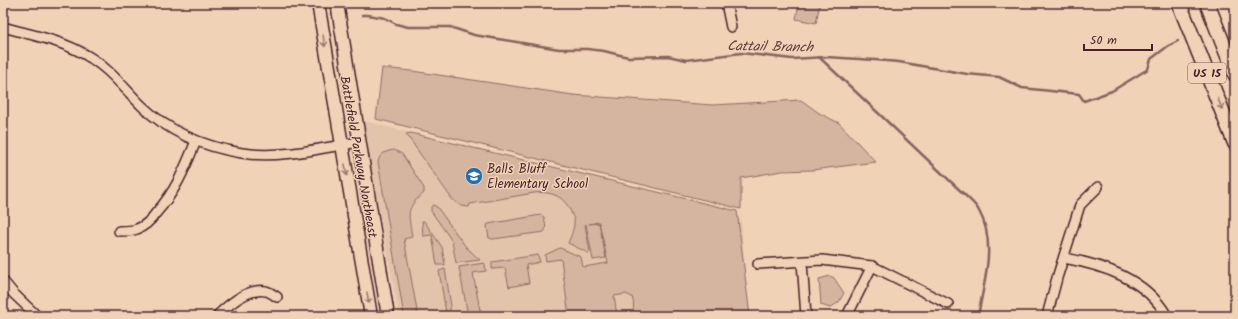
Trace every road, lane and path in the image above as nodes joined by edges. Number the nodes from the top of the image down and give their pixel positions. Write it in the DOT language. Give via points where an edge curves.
graph roads {
  1 [pos="318,3"];
  2 [pos="337,3"];
  3 [pos="726,3"];
  4 [pos="1180,3"];
  5 [pos="1207,3"];
  6 [pos="3,27"];
  7 [pos="731,27"];
  8 [pos="1235,74"];
  9 [pos="196,141"];
  10 [pos="359,142"];
  11 [pos="1235,143"];
  12 [pos="342,144"];
  13 [pos="1098,187"];
  14 [pos="119,231"];
  15 [pos="1064,258"];
  16 [pos="802,262"];
  17 [pos="758,264"];
  18 [pos="872,266"];
  19 [pos="3,281"];
  20 [pos="277,297"];
  21 [pos="948,304"];
  22 [pos="37,316"];
  23 [pos="217,316"];
  24 [pos="371,316"];
  25 [pos="388,316"];
  26 [pos="806,316"];
  27 [pos="847,316"];
  28 [pos="1047,316"];
  29 [pos="1166,316"];
  1 -- 12 [label="main road, Battlefield Parkway Northeast, one-way"];
  2 -- 10 [label="main road, Battlefield Parkway Northeast"];
  3 -- 7 [label="street"];
  4 -- 11 [label="highway, US 15, one-way"];
  5 -- 8 [label="highway, US 15"];
  6 -- 9 [label="street" via="55,41 87,55 114,76 160,121"];
  9 -- 12 [label="street" via="224,150 264,155 287,154"];
  9 -- 14 [label="street" via="180,181 160,210 147,224 131,231"];
  10 -- 12 [label="street"];
  10 -- 25 [label="main road, Battlefield Parkway Northeast"];
  12 -- 24 [label="main road, Battlefield Parkway Northeast, one-way"];
  13 -- 15 [label="street" via="1080,205"];
  15 -- 28 [label="street"];
  15 -- 29 [label="street" via="1117,273 1147,292"];
  16 -- 17 [label="street"];
  16 -- 18 [label="street" via="822,260"];
  16 -- 26 [label="street"];
  18 -- 21 [label="street"];
  18 -- 27 [label="street"];
  19 -- 22 [label="street"];
  20 -- 23 [label="street" via="265,291 249,292"];
}
